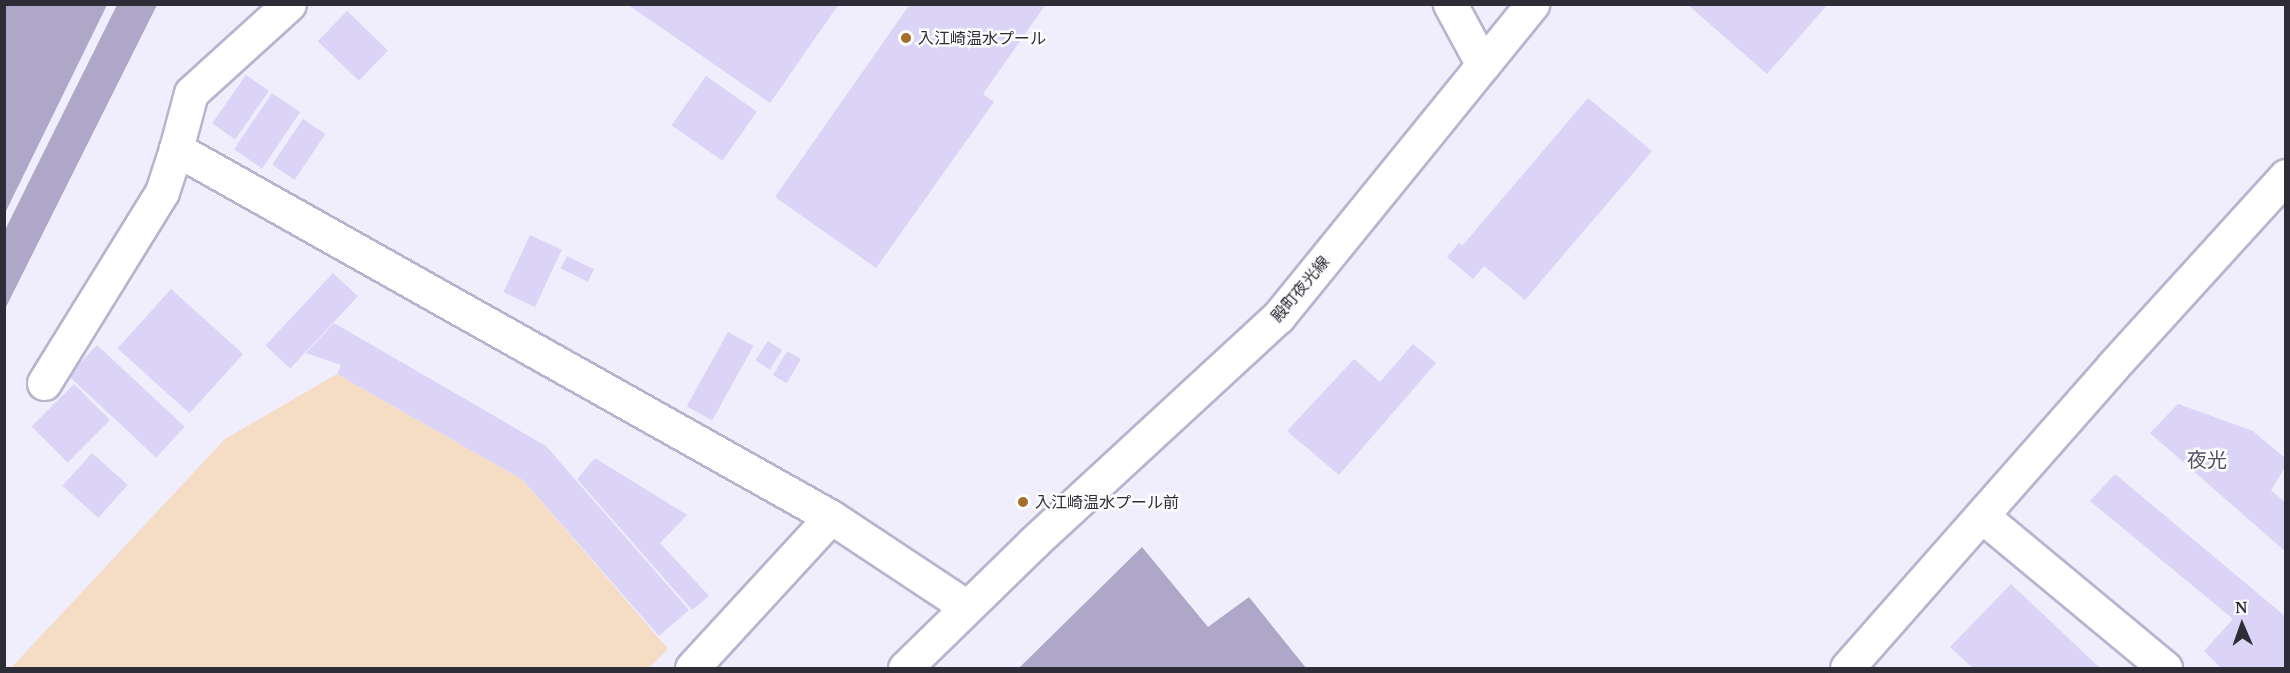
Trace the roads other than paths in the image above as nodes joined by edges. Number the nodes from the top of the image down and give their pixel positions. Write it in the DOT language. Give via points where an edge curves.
graph roads {
  1 [pos="289,4"];
  2 [pos="1450,4"];
  3 [pos="1532,4"];
  4 [pos="1483,65"];
  5 [pos="176,149"];
  6 [pos="2286,176"];
  7 [pos="44,383"];
  8 [pos="1982,516"];
  9 [pos="831,517"];
  10 [pos="967,607"];
  11 [pos="692,669"];
  12 [pos="905,669"];
  13 [pos="1847,669"];
  14 [pos="2165,669"];
  1 -- 5 [label="street" via="191,93"];
  2 -- 4 [label="street"];
  3 -- 4 [label="street, 殿町夜光線"];
  4 -- 10 [label="street, 殿町夜光線" via="1278,317"];
  5 -- 7 [label="street" via="162,192"];
  5 -- 9 [label="street"];
  6 -- 8 [label="street"];
  8 -- 13 [label="street"];
  8 -- 14 [label="street"];
  9 -- 10 [label="street"];
  9 -- 11 [label="street"];
  10 -- 12 [label="street"];
}
